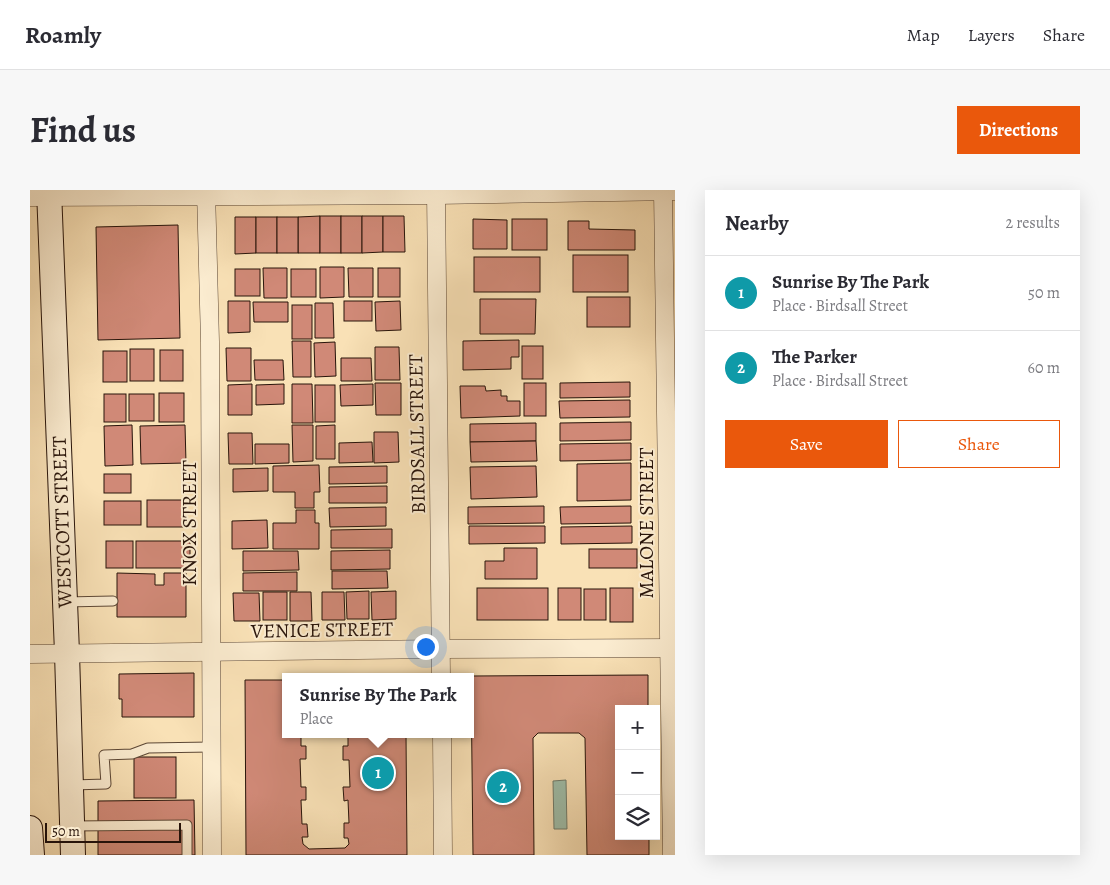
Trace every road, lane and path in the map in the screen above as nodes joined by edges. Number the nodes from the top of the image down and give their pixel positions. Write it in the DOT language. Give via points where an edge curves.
graph roads {
  1 [pos="667,190"];
  2 [pos="436,192"];
  3 [pos="43,194"];
  4 [pos="206,194"];
  5 [pos="113,601"];
  6 [pos="65,602"];
  7 [pos="672,648"];
  8 [pos="441,649"];
  9 [pos="67,653"];
  10 [pos="211,653"];
  11 [pos="30,654"];
  12 [pos="441,673"];
  13 [pos="442,738"];
  14 [pos="211,747"];
  15 [pos="71,785"];
  16 [pos="72,826"];
  17 [pos="30,828"];
  18 [pos="32,855"];
  19 [pos="73,855"];
  20 [pos="187,855"];
  21 [pos="212,855"];
  22 [pos="443,855"];
  23 [pos="672,855"];
  1 -- 2 [label="street"];
  1 -- 7 [label="street, MALONE STREET"];
  2 -- 4 [label="street"];
  2 -- 8 [label="street, BIRDSALL STREET"];
  3 -- 4 [label="street"];
  3 -- 6 [label="main road, WESTCOTT STREET"];
  4 -- 10 [label="street, KNOX STREET"];
  5 -- 6 [label="lane"];
  6 -- 9 [label="main road, WESTCOTT STREET"];
  7 -- 8 [label="street, VENICE STREET"];
  7 -- 23 [label="street, MALONE STREET"];
  8 -- 10 [label="street, VENICE STREET"];
  8 -- 12 [label="street, BIRDSALL STREET"];
  9 -- 10 [label="street, VENICE STREET"];
  9 -- 11 [label="street, VENICE STREET"];
  9 -- 15 [label="main road, WESTCOTT STREET"];
  10 -- 14 [label="street, KNOX STREET"];
  13 -- 22 [label="street"];
  14 -- 15 [label="lane" via="148,748 132,754 104,755 106,784"];
  14 -- 21 [label="street, KNOX STREET"];
  15 -- 16 [label="main road, WESTCOTT STREET"];
  16 -- 19 [label="main road, WESTCOTT STREET"];
  16 -- 20 [label="lane" via="187,825"];
  17 -- 18 [label="main road"];
}
